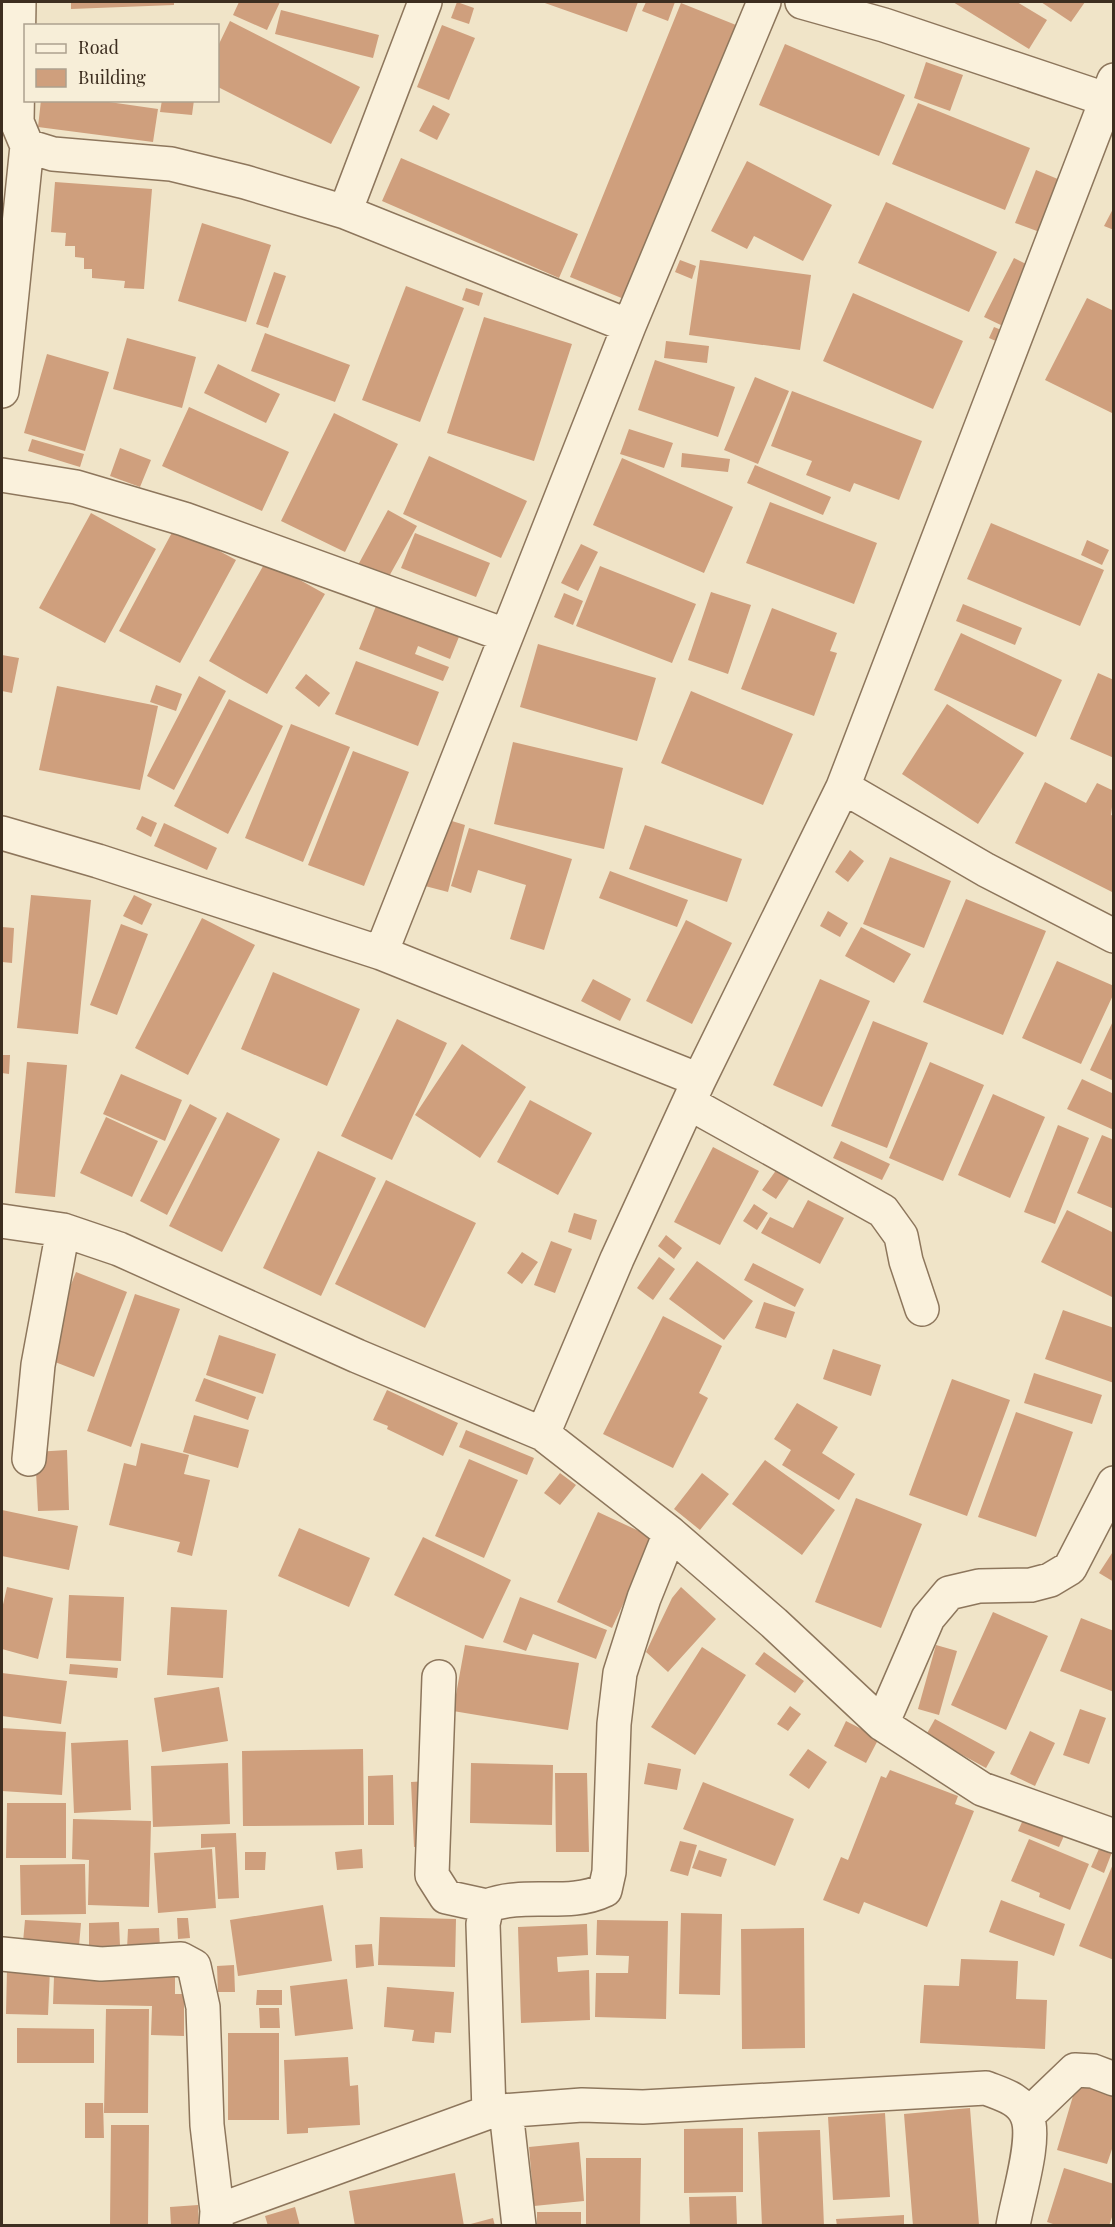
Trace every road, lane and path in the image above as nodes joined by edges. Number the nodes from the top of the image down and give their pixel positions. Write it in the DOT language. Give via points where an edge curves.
graph roads {
  1 [pos="19,2"];
  2 [pos="425,2"];
  3 [pos="764,2"];
  4 [pos="801,2"];
  5 [pos="1109,89"];
  6 [pos="27,146"];
  7 [pos="345,212"];
  8 [pos="629,326"];
  9 [pos="2,391"];
  10 [pos="2,475"];
  11 [pos="505,635"];
  12 [pos="843,788"];
  13 [pos="2,833"];
  14 [pos="1113,936"];
  15 [pos="381,953"];
  16 [pos="694,1092"];
  17 [pos="2,1221"];
  18 [pos="63,1230"];
  19 [pos="922,1309"];
  20 [pos="543,1434"];
  21 [pos="29,1459"];
  22 [pos="1113,1483"];
  23 [pos="670,1533"];
  24 [pos="439,1677"];
  25 [pos="882,1724"];
  26 [pos="1113,1836"];
  27 [pos="488,1906"];
  28 [pos="2,1954"];
  29 [pos="1113,2079"];
  30 [pos="497,2111"];
  31 [pos="1028,2116"];
  32 [pos="217,2218"];
  33 [pos="519,2226"];
  34 [pos="1013,2226"];
  1 -- 6 [label="street" via="17,123"];
  2 -- 7 [label="street"];
  3 -- 8 [label="street"];
  4 -- 5 [label="street"];
  5 -- 12 [label="street"];
  6 -- 7 [label="street" via="53,154 171,164"];
  6 -- 9 [label="street"];
  7 -- 8 [label="street"];
  8 -- 11 [label="street"];
  10 -- 11 [label="street" via="76,487 184,519"];
  11 -- 15 [label="street"];
  12 -- 14 [label="street" via="986,870"];
  12 -- 16 [label="street"];
  13 -- 15 [label="street"];
  15 -- 16 [label="street"];
  16 -- 19 [label="street" via="883,1211 901,1236"];
  16 -- 20 [label="street"];
  17 -- 18 [label="street"];
  18 -- 20 [label="street" via="119,1248 346,1351"];
  18 -- 21 [label="street" via="38,1365"];
  20 -- 23 [label="street"];
  22 -- 25 [label="street" via="1070,1568 1050,1580 1031,1585 979,1586 949,1593 928,1618"];
  23 -- 25 [label="street"];
  23 -- 27 [label="street" via="620,1673 614,1724 609,1872 604,1890 588,1898 503,1900"];
  24 -- 27 [label="street" via="432,1875 446,1897"];
  25 -- 26 [label="street" via="982,1789"];
  27 -- 30 [label="street" via="483,1924"];
  28 -- 32 [label="street" via="101,1964 181,1959 194,1966 203,2007 207,2125"];
  29 -- 31 [label="street" via="1093,2071 1075,2070"];
  30 -- 31 [label="street" via="986,2088 1011,2097"];
  30 -- 32 [label="street"];
  30 -- 33 [label="street"];
  31 -- 34 [label="street" via="1029,2150"];
}
